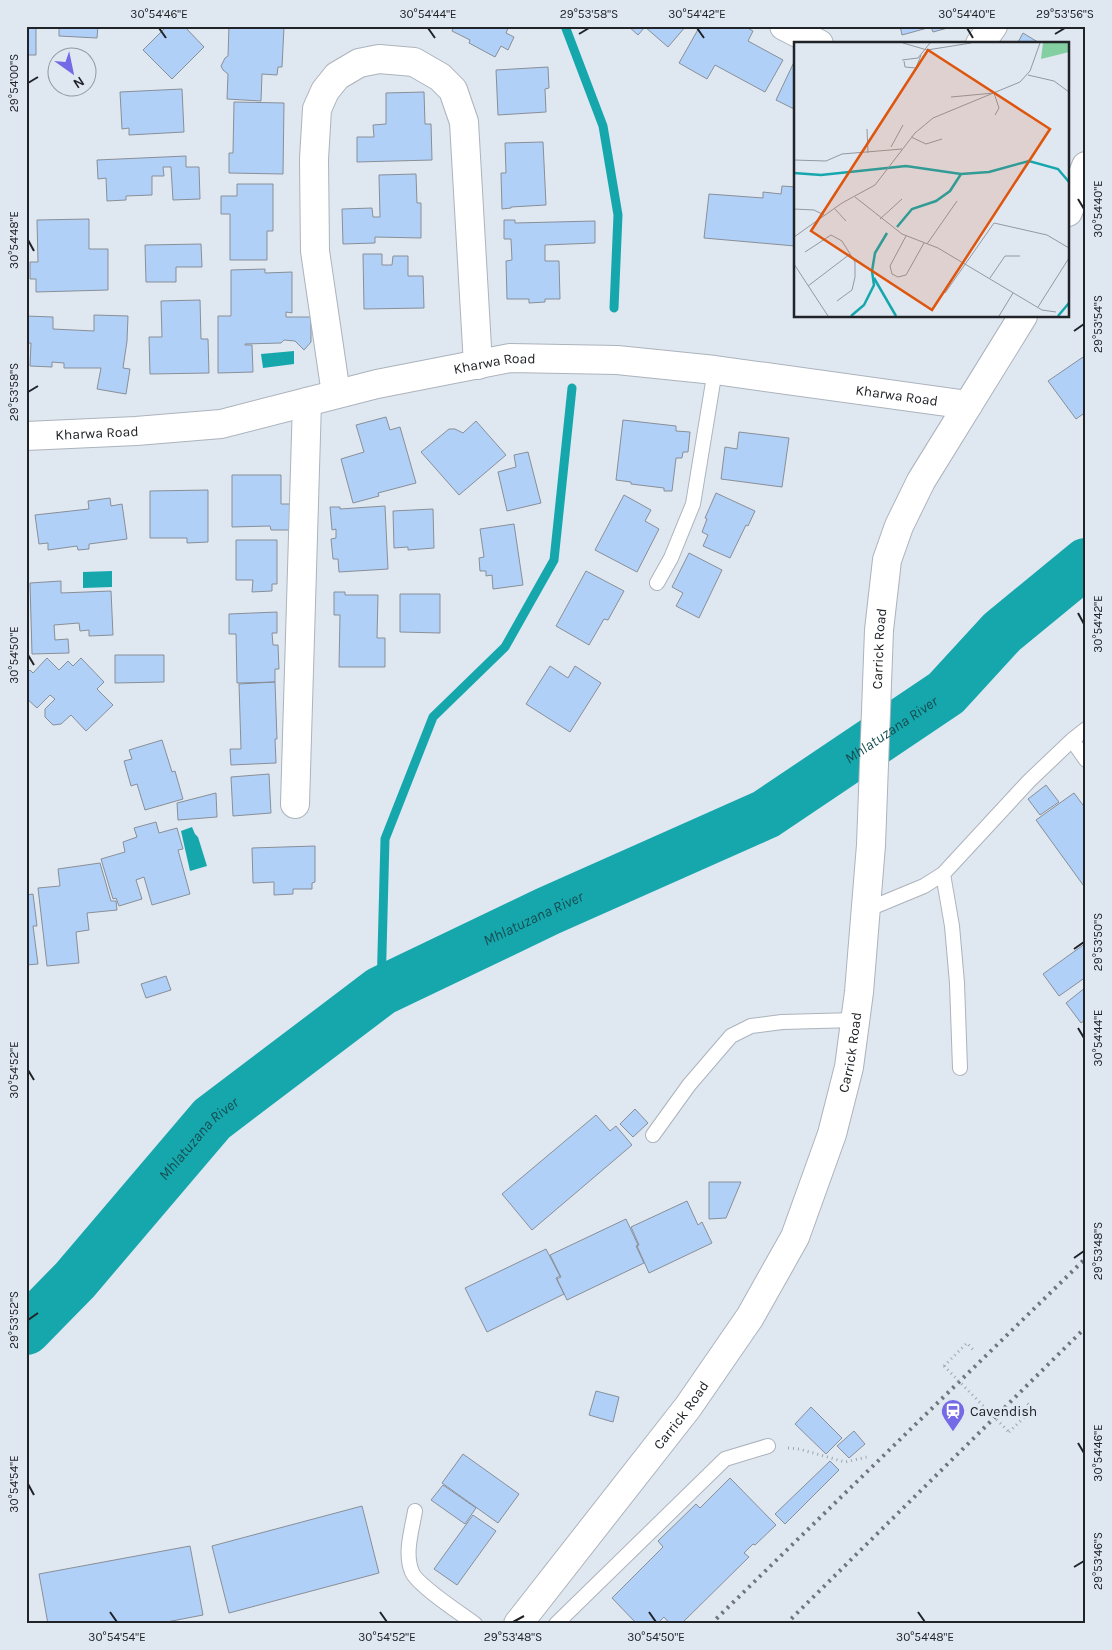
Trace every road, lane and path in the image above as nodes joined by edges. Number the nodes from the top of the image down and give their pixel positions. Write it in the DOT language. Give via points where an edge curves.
graph roads {
  1 [pos="784,26"];
  2 [pos="993,26"];
  3 [pos="815,42"];
  4 [pos="981,42"];
  5 [pos="1086,166"];
  6 [pos="1070,207"];
  7 [pos="1022,318"];
  8 [pos="478,364"];
  9 [pos="715,370"];
  10 [pos="336,394"];
  11 [pos="307,402"];
  12 [pos="968,405"];
  13 [pos="26,436"];
  14 [pos="657,583"];
  15 [pos="1086,729"];
  16 [pos="1072,740"];
  17 [pos="1086,760"];
  18 [pos="295,804"];
  19 [pos="943,874"];
  20 [pos="866,910"];
  21 [pos="855,1020"];
  22 [pos="960,1068"];
  23 [pos="653,1135"];
  24 [pos="975,1352"];
  25 [pos="1027,1403"];
  26 [pos="768,1446"];
  27 [pos="867,1458"];
  28 [pos="415,1511"];
  29 [pos="475,1624"];
  30 [pos="518,1624"];
  31 [pos="556,1624"];
  1 -- 3 [label="street"];
  2 -- 4 [label="street"];
  5 -- 6 [label="street"];
  7 -- 12 [label="street, Carrick Road"];
  8 -- 9 [label="street, Kharwa Road" via="510,358 607,359"];
  8 -- 10 [label="street, Kharwa Road"];
  8 -- 10 [label="street" via="464,122 460,107 452,90 440,77 414,62 379,59 359,63 337,76 325,91 317,110 315,252"];
  9 -- 12 [label="street, Kharwa Road"];
  9 -- 14 [label="lane" via="693,504"];
  10 -- 11 [label="street, Kharwa Road"];
  11 -- 13 [label="street, Kharwa Road" via="222,424"];
  11 -- 18 [label="street"];
  12 -- 20 [label="street, Carrick Road" via="921,480 887,560 879,630"];
  15 -- 16 [label="lane"];
  16 -- 17 [label="lane"];
  16 -- 19 [label="lane" via="1029,781"];
  19 -- 20 [label="lane" via="924,886"];
  19 -- 22 [label="lane" via="957,983"];
  20 -- 21 [label="street, Carrick Road"];
  21 -- 23 [label="lane" via="782,1022 752,1026 731,1036 689,1085"];
  21 -- 30 [label="street, Carrick Road" via="849,1067 832,1134 795,1237 755,1309 688,1406"];
  24 -- 25 [label="path, bridge" via="967,1343 944,1366 1009,1432 1032,1409"];
  26 -- 27 [label="path" via="799,1449 845,1462"];
  26 -- 31 [label="lane" via="725,1459"];
  28 -- 29 [label="lane" via="409,1547 413,1574"];
}
